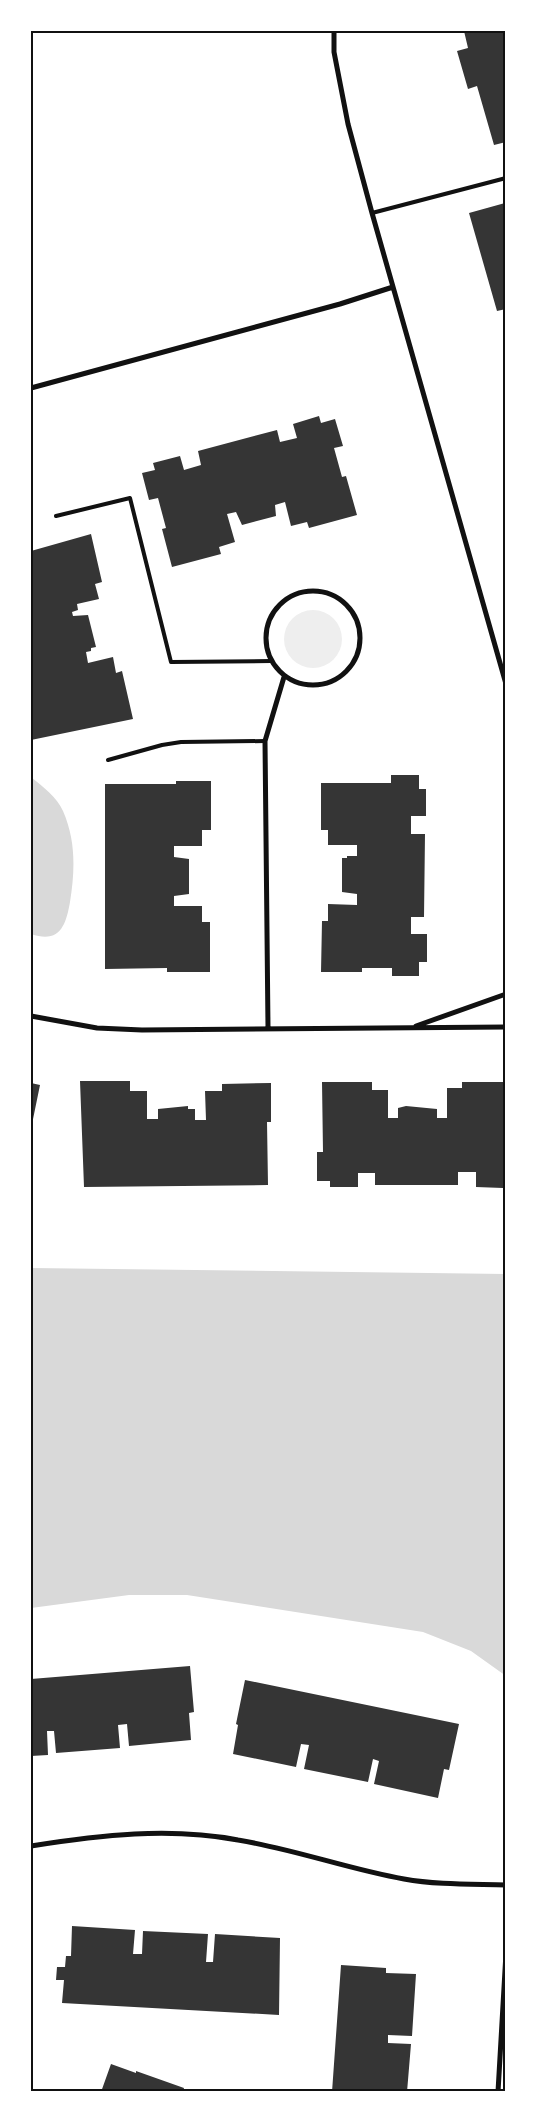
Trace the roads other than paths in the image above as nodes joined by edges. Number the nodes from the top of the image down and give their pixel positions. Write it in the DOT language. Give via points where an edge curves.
graph roads {
  1 [pos="334,31"];
  2 [pos="506,178"];
  3 [pos="372,213"];
  4 [pos="393,287"];
  5 [pos="31,388"];
  6 [pos="56,516"];
  7 [pos="270,660"];
  8 [pos="284,677"];
  9 [pos="506,684"];
  10 [pos="265,741"];
  11 [pos="108,760"];
  12 [pos="506,994"];
  13 [pos="31,1016"];
  14 [pos="268,1027"];
  15 [pos="411,1027"];
  16 [pos="506,1027"];
  17 [pos="31,1846"];
  18 [pos="506,1885"];
  19 [pos="506,1953"];
  20 [pos="498,2092"];
  1 -- 3 [label="street" via="334,52 348,124"];
  2 -- 3 [label="lane"];
  3 -- 4 [label="street"];
  4 -- 5 [label="street"];
  4 -- 9 [label="street"];
  6 -- 7 [label="lane" via="130,498 171,662"];
  7 -- 8 [label="street"];
  7 -- 8 [label="street" via="266,629 282,602 297,594 313,591 329,594 354,614 360,629 360,645 345,674 316,686 299,684"];
  8 -- 10 [label="street"];
  10 -- 11 [label="lane" via="181,742"];
  10 -- 14 [label="street"];
  12 -- 15 [label="street"];
  13 -- 14 [label="street" via="97,1028"];
  14 -- 15 [label="street"];
  15 -- 16 [label="street"];
  17 -- 18 [label="street" via="138,1833 195,1834 239,1840 405,1879"];
  19 -- 20 [label="street"];
}
